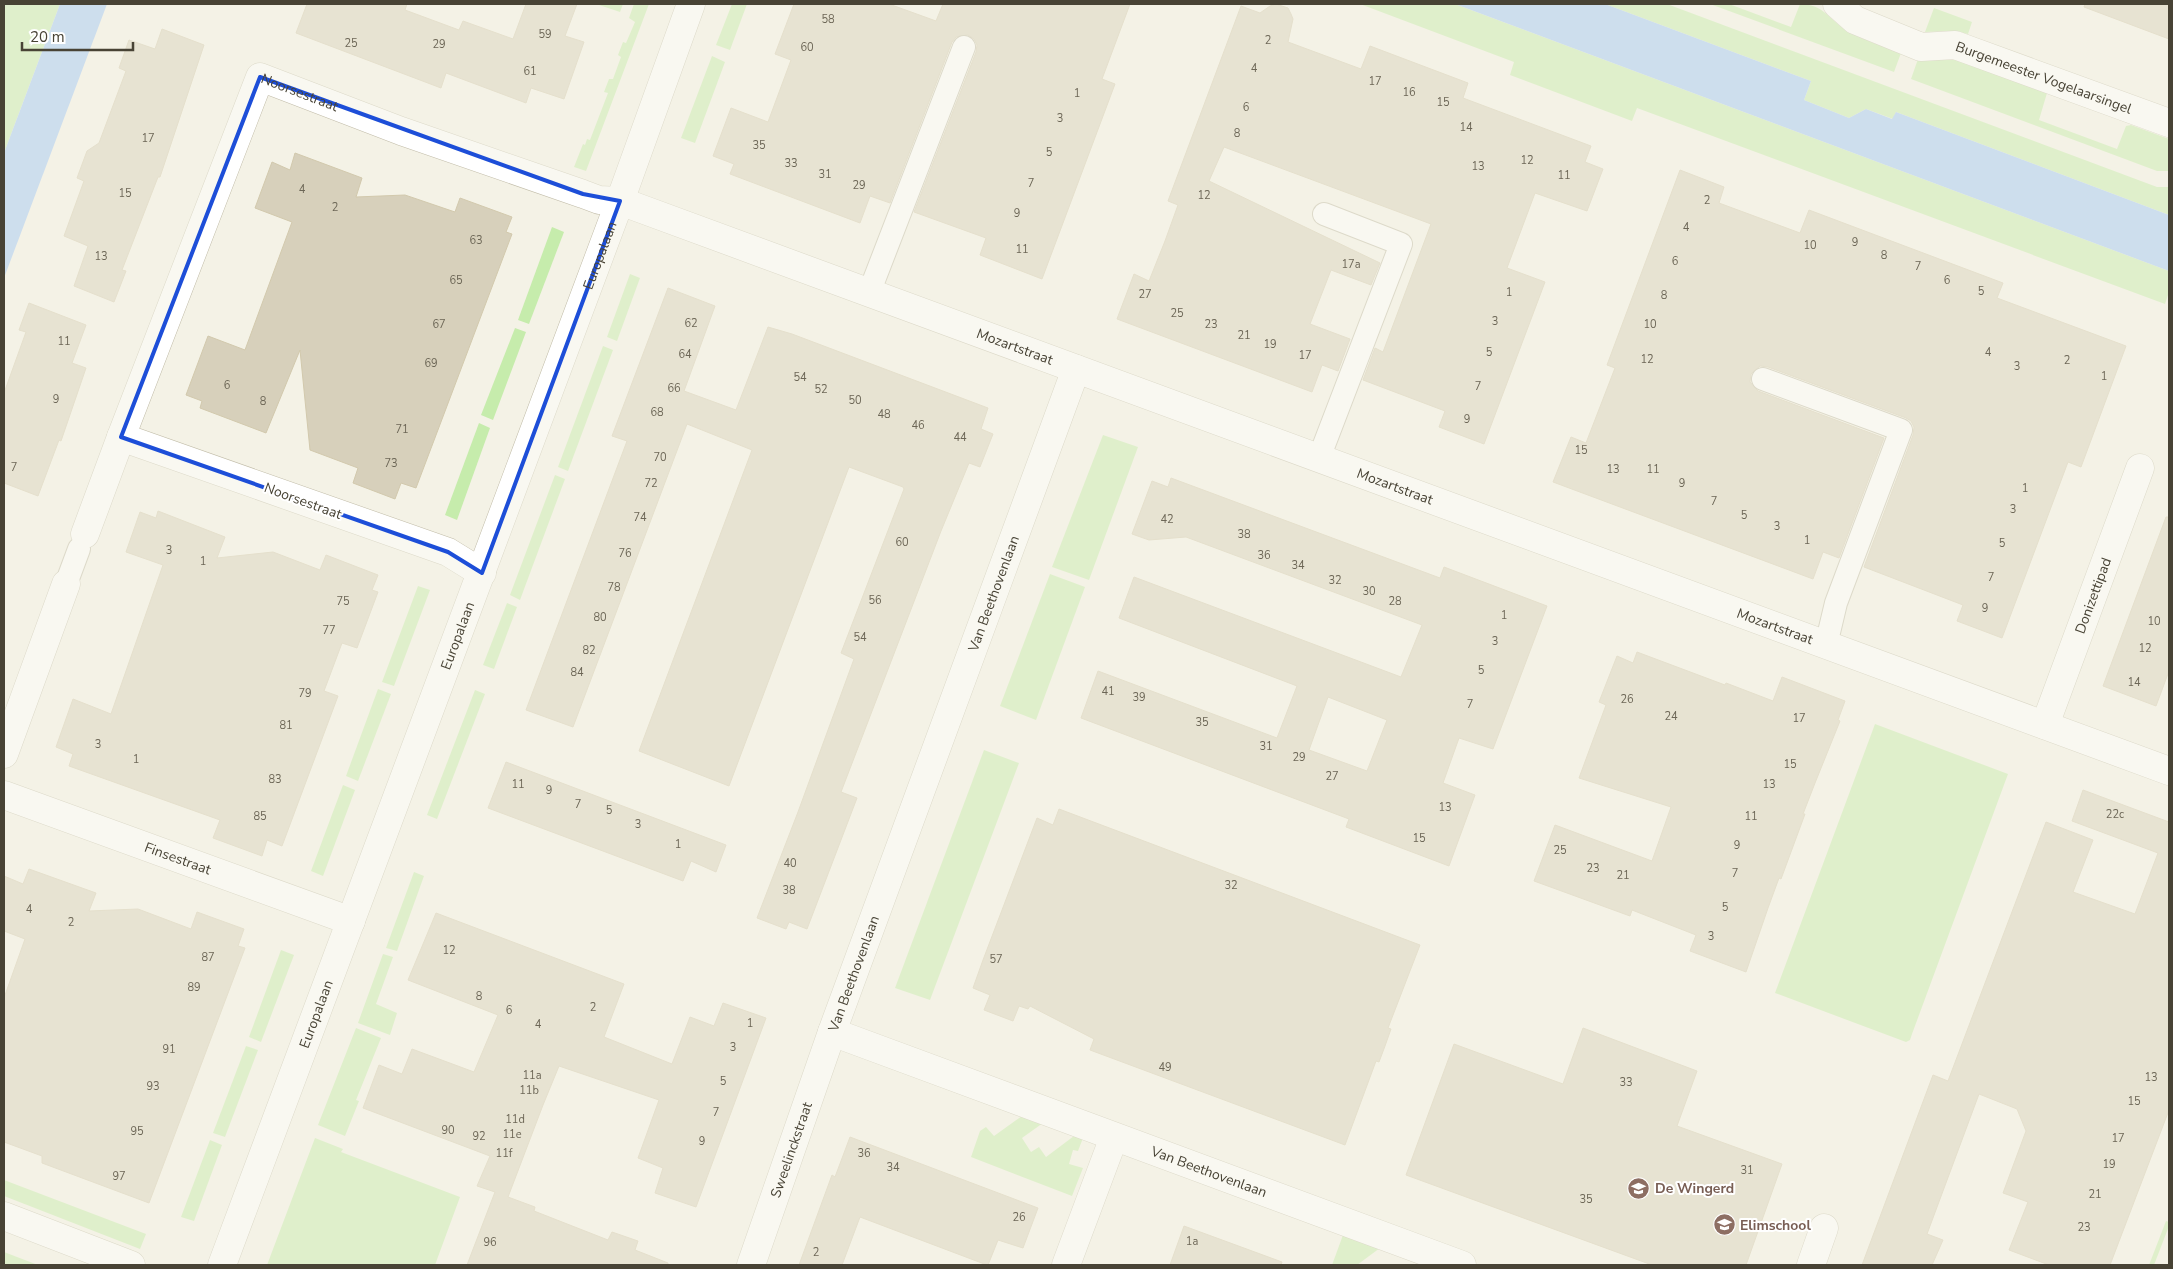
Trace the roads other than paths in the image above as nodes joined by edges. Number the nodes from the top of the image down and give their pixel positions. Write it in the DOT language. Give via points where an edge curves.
graph roads {
  1 [pos="691,4"];
  2 [pos="1837,4"];
  3 [pos="964,47"];
  4 [pos="2169,123"];
  5 [pos="620,201"];
  6 [pos="1324,214"];
  7 [pos="869,293"];
  8 [pos="1076,369"];
  9 [pos="1763,379"];
  10 [pos="121,437"];
  11 [pos="1319,458"];
  12 [pos="2140,468"];
  13 [pos="82,541"];
  14 [pos="482,573"];
  15 [pos="66,584"];
  16 [pos="1826,645"];
  17 [pos="2045,725"];
  18 [pos="4,754"];
  19 [pos="2169,771"];
  20 [pos="4,795"];
  21 [pos="351,921"];
  22 [pos="832,1032"];
  23 [pos="1114,1137"];
  24 [pos="4,1216"];
  25 [pos="1824,1228"];
  26 [pos="131,1265"];
  27 [pos="222,1265"];
  28 [pos="751,1265"];
  29 [pos="1066,1265"];
  30 [pos="1462,1265"];
  31 [pos="1810,1265"];
  1 -- 5 [label="street, Europalaan"];
  2 -- 4 [label="street, Burgemeester Vogelaarsingel" via="1855,20 1921,47 1955,44"];
  3 -- 7 [label="lane"];
  5 -- 7 [label="street, Mozartstraat"];
  5 -- 10 [label="street, Noorsestraat" via="599,200 260,77"];
  5 -- 14 [label="street, Europalaan"];
  6 -- 11 [label="lane" via="1401,244"];
  7 -- 8 [label="street, Mozartstraat"];
  8 -- 11 [label="street, Mozartstraat"];
  8 -- 22 [label="street, Van Beethovenlaan"];
  9 -- 16 [label="lane" via="1902,430 1836,603"];
  10 -- 13 [label="street, Noorsestraat"];
  10 -- 14 [label="street, Noorsestraat" via="448,552"];
  11 -- 16 [label="street, Mozartstraat"];
  12 -- 17 [label="street, Donizettipad"];
  13 -- 15 [label="lane, Noorsestraat"];
  14 -- 21 [label="street, Europalaan"];
  15 -- 18 [label="street"];
  16 -- 17 [label="street, Mozartstraat"];
  17 -- 19 [label="street, Mozartstraat"];
  20 -- 21 [label="street, Finsestraat"];
  21 -- 27 [label="street, Europalaan"];
  22 -- 23 [label="street, Van Beethovenlaan"];
  22 -- 28 [label="street, Sweelinckstraat"];
  23 -- 29 [label="street"];
  23 -- 30 [label="street, Van Beethovenlaan"];
  24 -- 26 [label="street"];
  25 -- 31 [label="street"];
}
